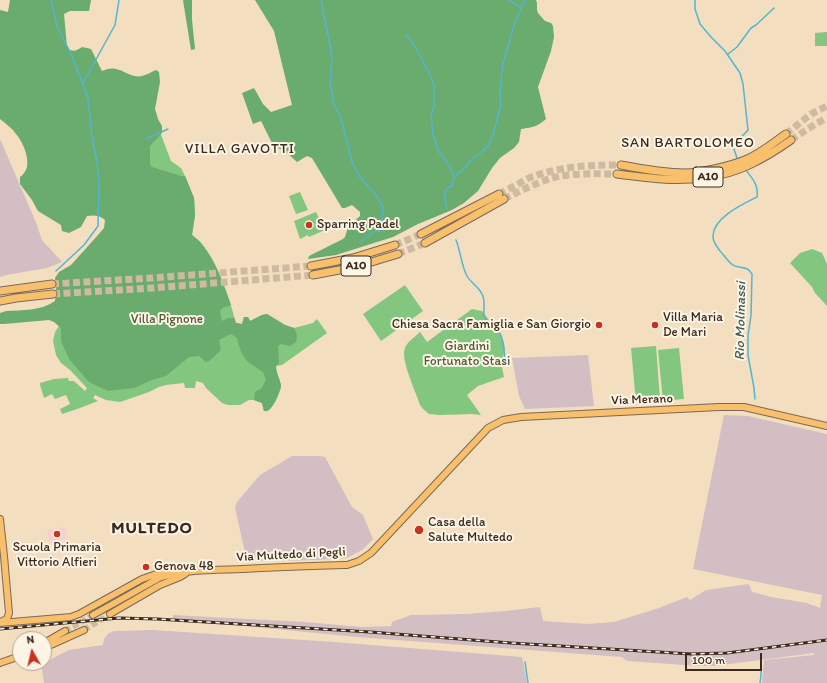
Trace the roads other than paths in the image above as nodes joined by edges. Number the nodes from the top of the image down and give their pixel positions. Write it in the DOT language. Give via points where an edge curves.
graph roads {
  1 [pos="786,134"];
  2 [pos="791,140"];
  3 [pos="621,166"];
  4 [pos="617,174"];
  5 [pos="422,234"];
  6 [pos="425,243"];
  7 [pos="395,246"];
  8 [pos="398,254"];
  9 [pos="311,266"];
  10 [pos="314,275"];
  11 [pos="52,284"];
  12 [pos="0,291"];
  13 [pos="53,294"];
  14 [pos="0,301"];
  15 [pos="827,426"];
  16 [pos="468,449"];
  17 [pos="0,519"];
  18 [pos="188,572"];
  19 [pos="130,586"];
  20 [pos="137,590"];
  21 [pos="120,608"];
  22 [pos="9,613"];
  23 [pos="110,614"];
  24 [pos="93,615"];
  25 [pos="21,622"];
  26 [pos="0,623"];
  27 [pos="84,630"];
  28 [pos="65,631"];
  29 [pos="52,638"];
  30 [pos="52,644"];
  31 [pos="12,659"];
  32 [pos="0,663"];
  1 -- 3 [label="highway" via="745,160 720,168 686,173"];
  2 -- 4 [label="highway, A10" via="772,154 748,166 704,178 662,179"];
  5 -- 6 [label="highway" via="501,196"];
  7 -- 9 [label="highway, A10"];
  8 -- 10 [label="highway, A10" via="355,267"];
  11 -- 12 [label="highway"];
  13 -- 14 [label="highway"];
  15 -- 16 [label="main road, Via Merano" via="744,408 719,407 521,417 494,424"];
  16 -- 18 [label="main road, Via Multedo di Pegli" via="360,561 347,565"];
  17 -- 22 [label="main road"];
  18 -- 19 [label="main road, Via Multedo di Pegli" via="162,572"];
  18 -- 20 [label="main road, Via Multedo di Pegli" via="161,577"];
  18 -- 21 [label="main road, Via Multedo di Pegli"];
  19 -- 20 [label="main road"];
  19 -- 25 [label="main road, Via Multedo di Pegli" via="71,617"];
  20 -- 21 [label="main road, Via Multedo di Pegli" via="136,594"];
  20 -- 24 [label="main road"];
  21 -- 23 [label="main road, Via Multedo di Pegli"];
  22 -- 25 [label="main road" via="15,621"];
  22 -- 26 [label="main road" via="7,619"];
  25 -- 26 [label="main road, Via Multedo di Pegli"];
  27 -- 30 [label="main road"];
  28 -- 29 [label="main road"];
  31 -- 32 [label="main road"];
}
